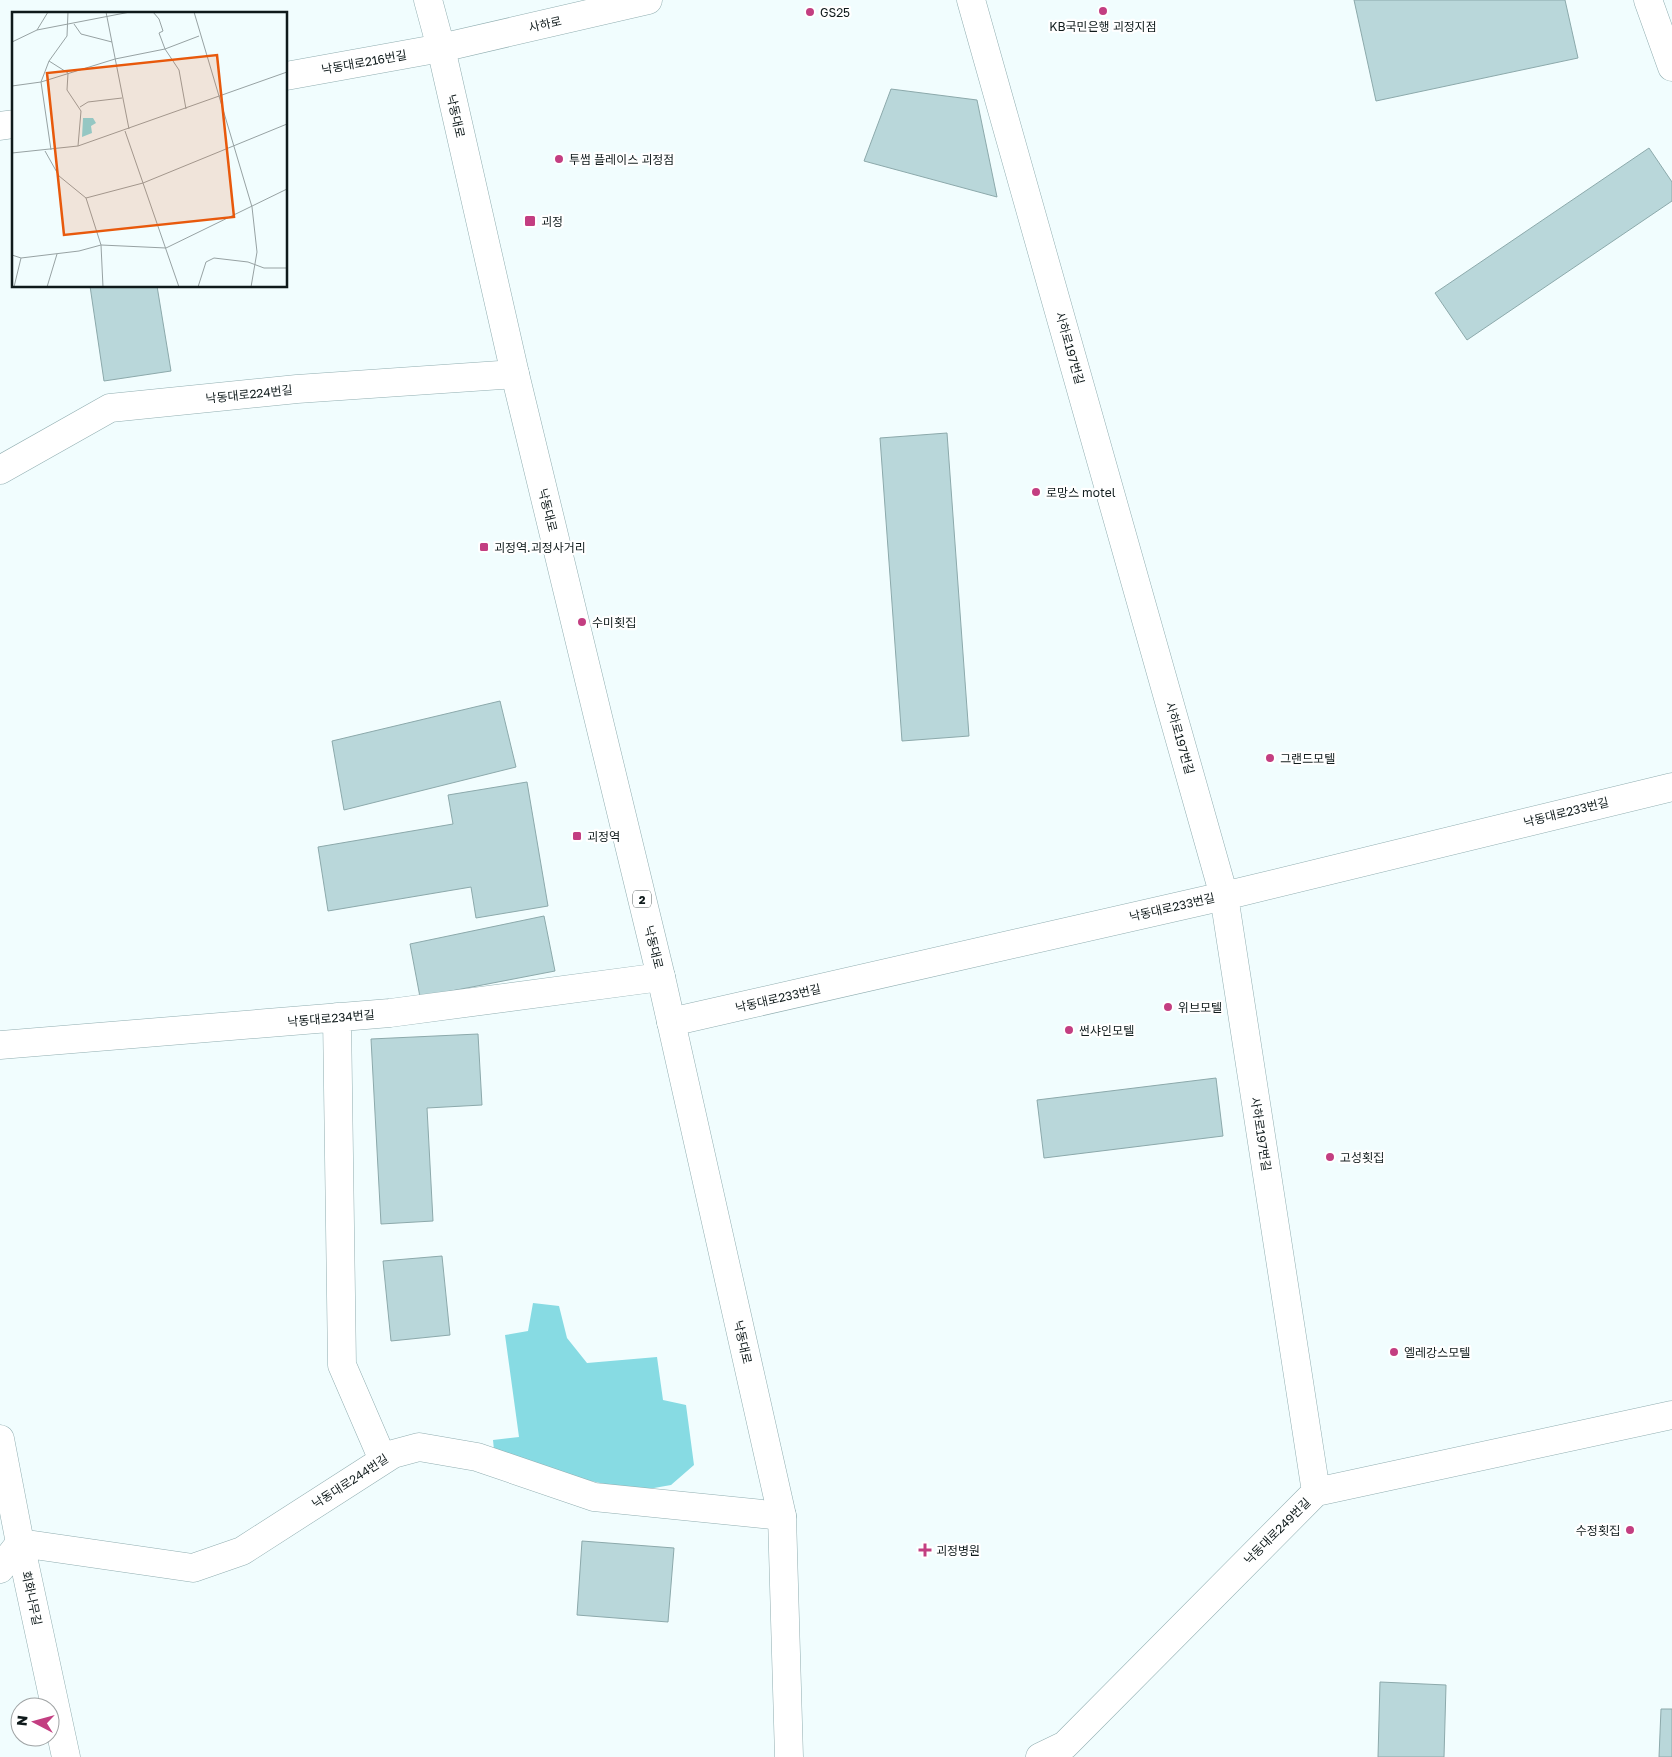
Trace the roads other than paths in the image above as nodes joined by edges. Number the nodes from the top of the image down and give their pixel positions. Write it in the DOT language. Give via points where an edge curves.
graph roads {
  1 [pos="428,0"];
  2 [pos="648,0"];
  3 [pos="971,0"];
  4 [pos="1648,0"];
  5 [pos="441,48"];
  6 [pos="1672,67"];
  7 [pos="288,76"];
  8 [pos="515,374"];
  9 [pos="0,470"];
  10 [pos="1672,786"];
  11 [pos="1224,896"];
  12 [pos="661,977"];
  13 [pos="337,1017"];
  14 [pos="671,1022"];
  15 [pos="0,1045"];
  16 [pos="1672,1415"];
  17 [pos="0,1439"];
  18 [pos="383,1460"];
  19 [pos="1316,1492"];
  20 [pos="782,1516"];
  21 [pos="20,1543"];
  22 [pos="0,1569"];
  23 [pos="66,1757"];
  24 [pos="789,1757"];
  25 [pos="1040,1757"];
  1 -- 5 [label="street, 낙동대로 / 2"];
  2 -- 5 [label="street, 사하로"];
  3 -- 11 [label="street, 사하로197번길"];
  4 -- 6 [label="street"];
  5 -- 7 [label="street, 낙동대로216번길"];
  5 -- 8 [label="street, 낙동대로 / 2"];
  8 -- 9 [label="street, 낙동대로224번길" via="297,389 110,408"];
  8 -- 12 [label="street, 낙동대로 / 2"];
  10 -- 11 [label="street, 낙동대로233번길"];
  11 -- 14 [label="street, 낙동대로233번길"];
  11 -- 19 [label="street, 사하로197번길"];
  12 -- 13 [label="street, 낙동대로234번길" via="390,1013"];
  12 -- 14 [label="street, 낙동대로 / 2"];
  13 -- 15 [label="street, 낙동대로234번길"];
  13 -- 18 [label="street" via="342,1365"];
  14 -- 20 [label="street, 낙동대로 / 2"];
  16 -- 19 [label="street, 낙동대로249번길"];
  17 -- 21 [label="street, 회화나무길"];
  18 -- 20 [label="street, 낙동대로244번길" via="419,1447 477,1457 594,1497"];
  18 -- 21 [label="street, 낙동대로244번길" via="242,1551 193,1568"];
  19 -- 25 [label="street, 낙동대로249번길" via="1065,1745"];
  20 -- 24 [label="street, 낙동대로 / 2"];
  21 -- 22 [label="street"];
  21 -- 23 [label="street, 회화나무길"];
}
